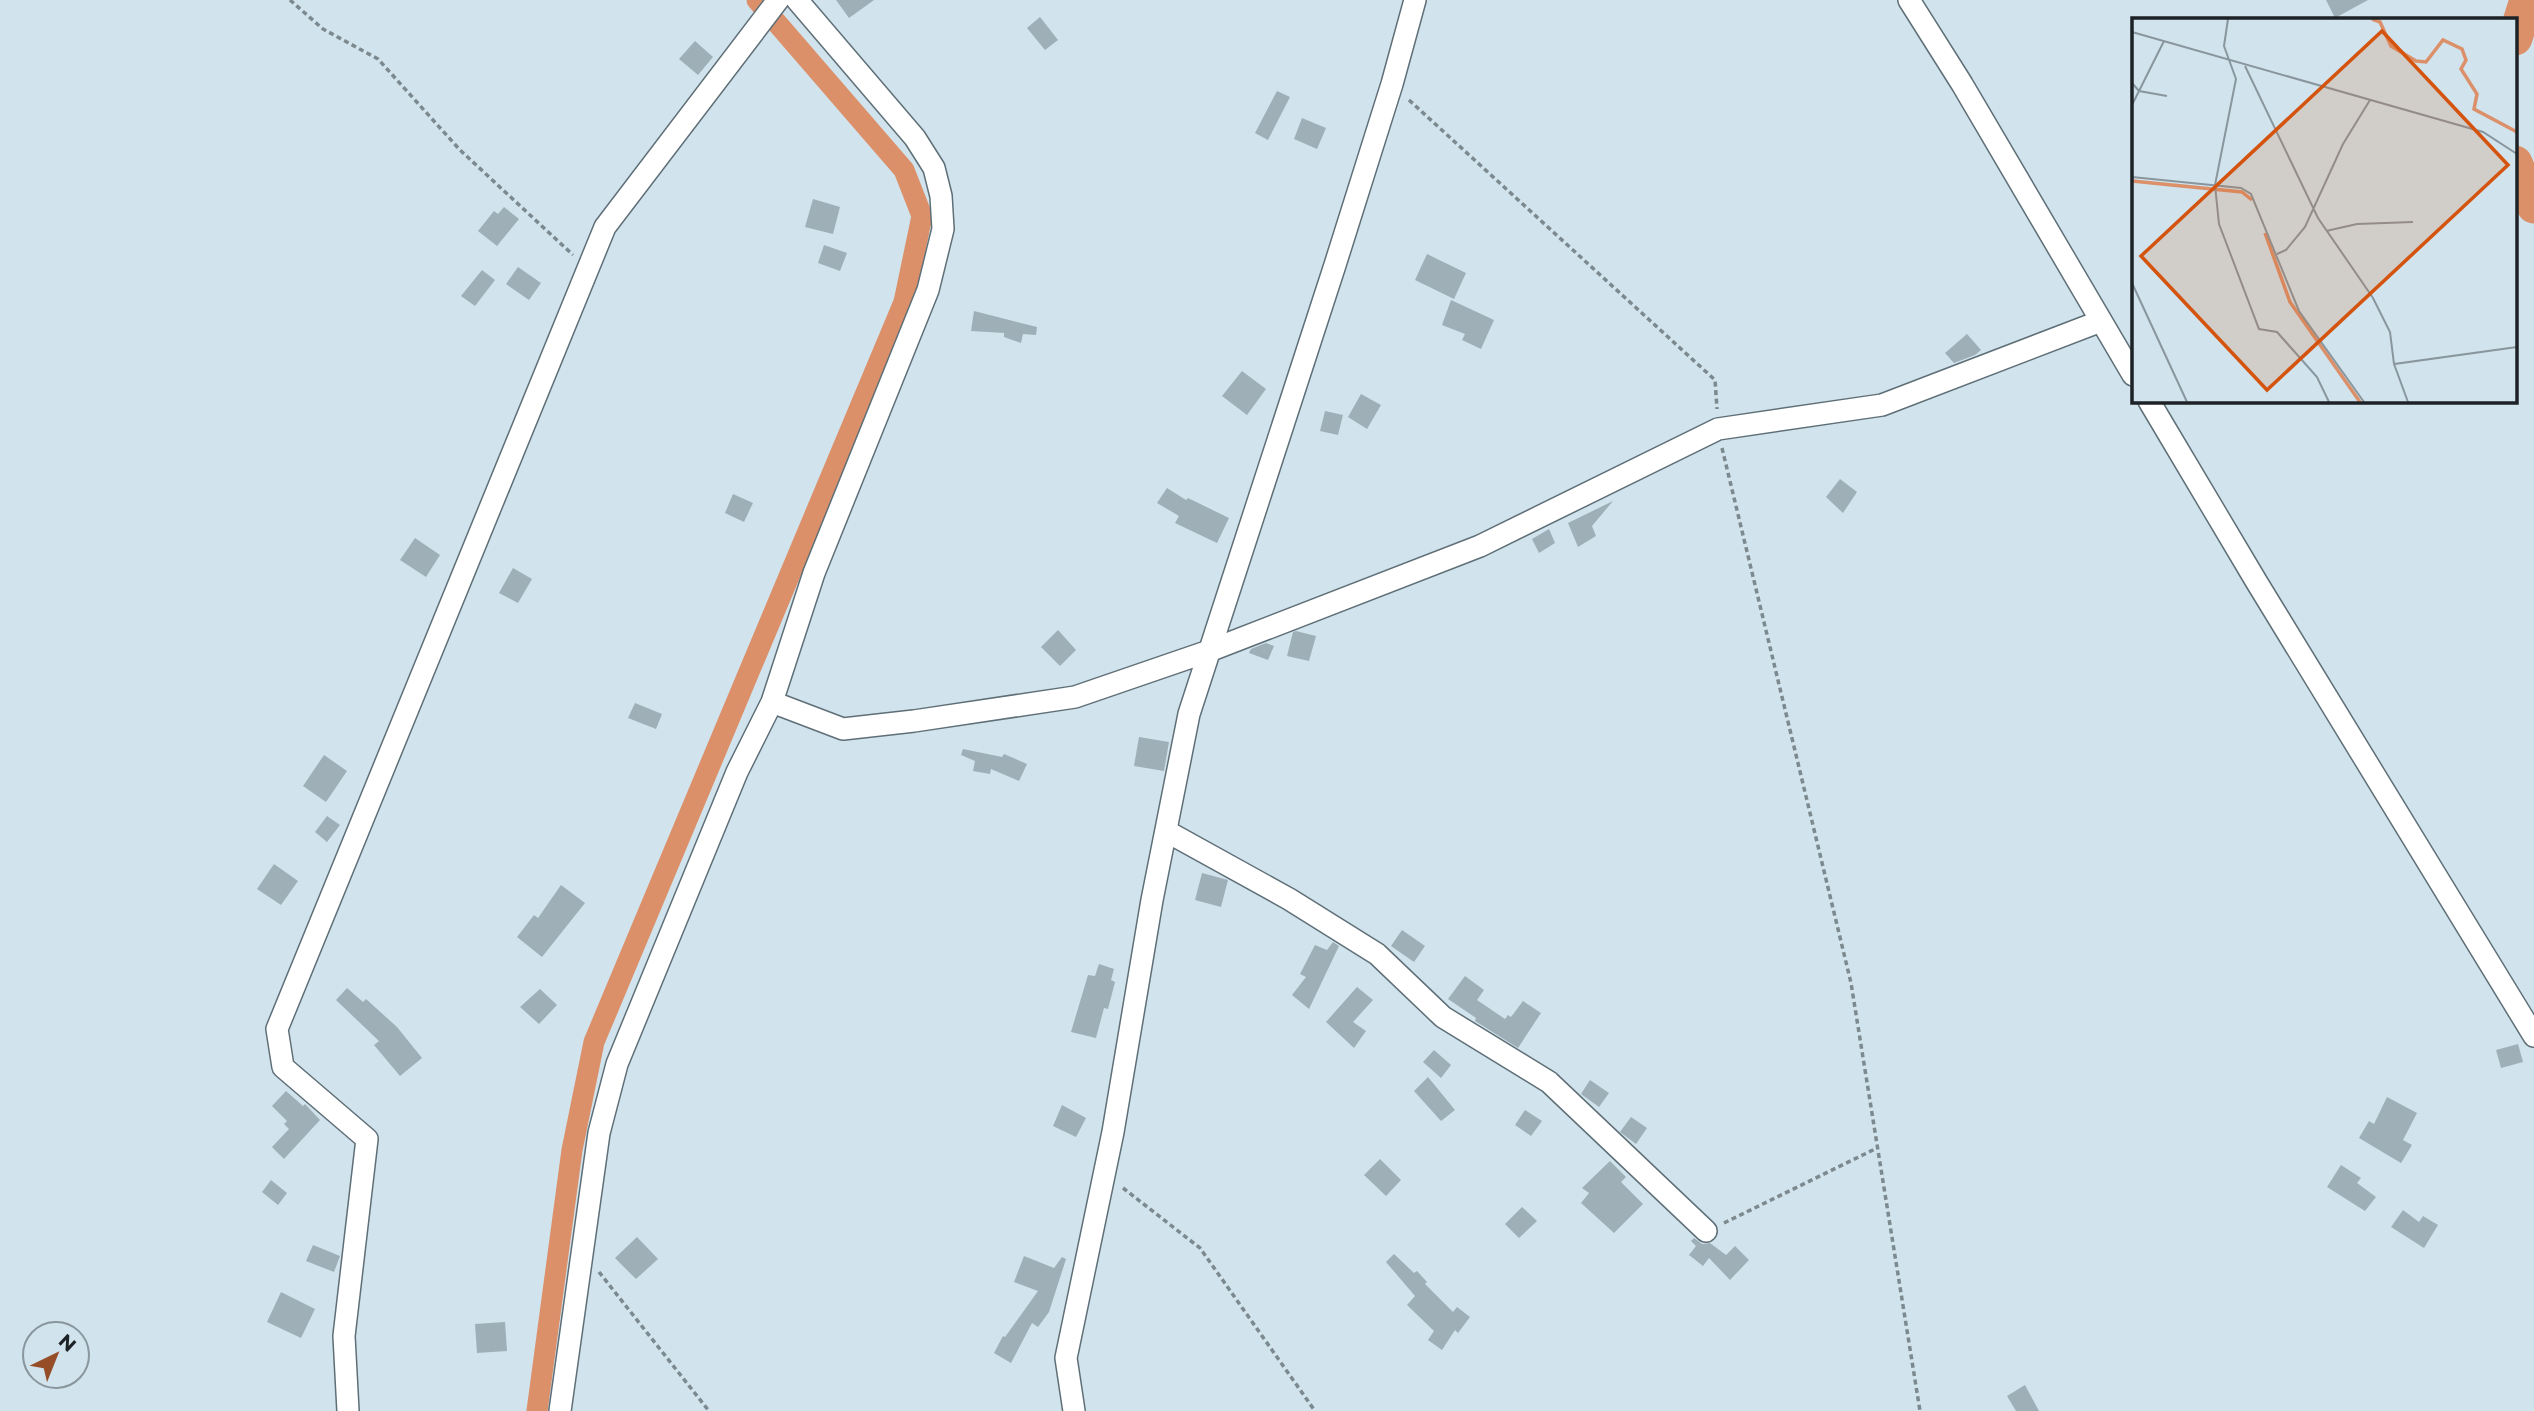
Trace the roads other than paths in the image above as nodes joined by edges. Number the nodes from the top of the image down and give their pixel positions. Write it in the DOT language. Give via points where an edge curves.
graph roads {
  1 [pos="778,0"];
  2 [pos="797,0"];
  3 [pos="1415,0"];
  4 [pos="1909,0"];
  5 [pos="2101,321"];
  6 [pos="2132,373"];
  7 [pos="2150,402"];
  8 [pos="1209,651"];
  9 [pos="772,702"];
  10 [pos="1166,831"];
  11 [pos="2534,1036"];
  12 [pos="1706,1231"];
  13 [pos="348,1411"];
  14 [pos="560,1411"];
  15 [pos="1074,1411"];
  1 -- 13 [label="street" via="605,227 276,1030 283,1067 367,1139 344,1336"];
  2 -- 9 [label="street" via="928,158 941,196 943,229 928,290 814,573"];
  3 -- 8 [label="street"];
  4 -- 5 [label="street"];
  5 -- 6 [label="street"];
  5 -- 8 [label="street" via="1882,405 1718,429 1480,546"];
  7 -- 11 [label="street"];
  8 -- 9 [label="street" via="1075,697 914,721 843,729"];
  8 -- 10 [label="street" via="1189,715"];
  9 -- 14 [label="street" via="737,772 617,1065 599,1133"];
  10 -- 12 [label="street" via="1377,954 1443,1017 1549,1082"];
  10 -- 15 [label="street" via="1105,1174 1066,1358"];
}
